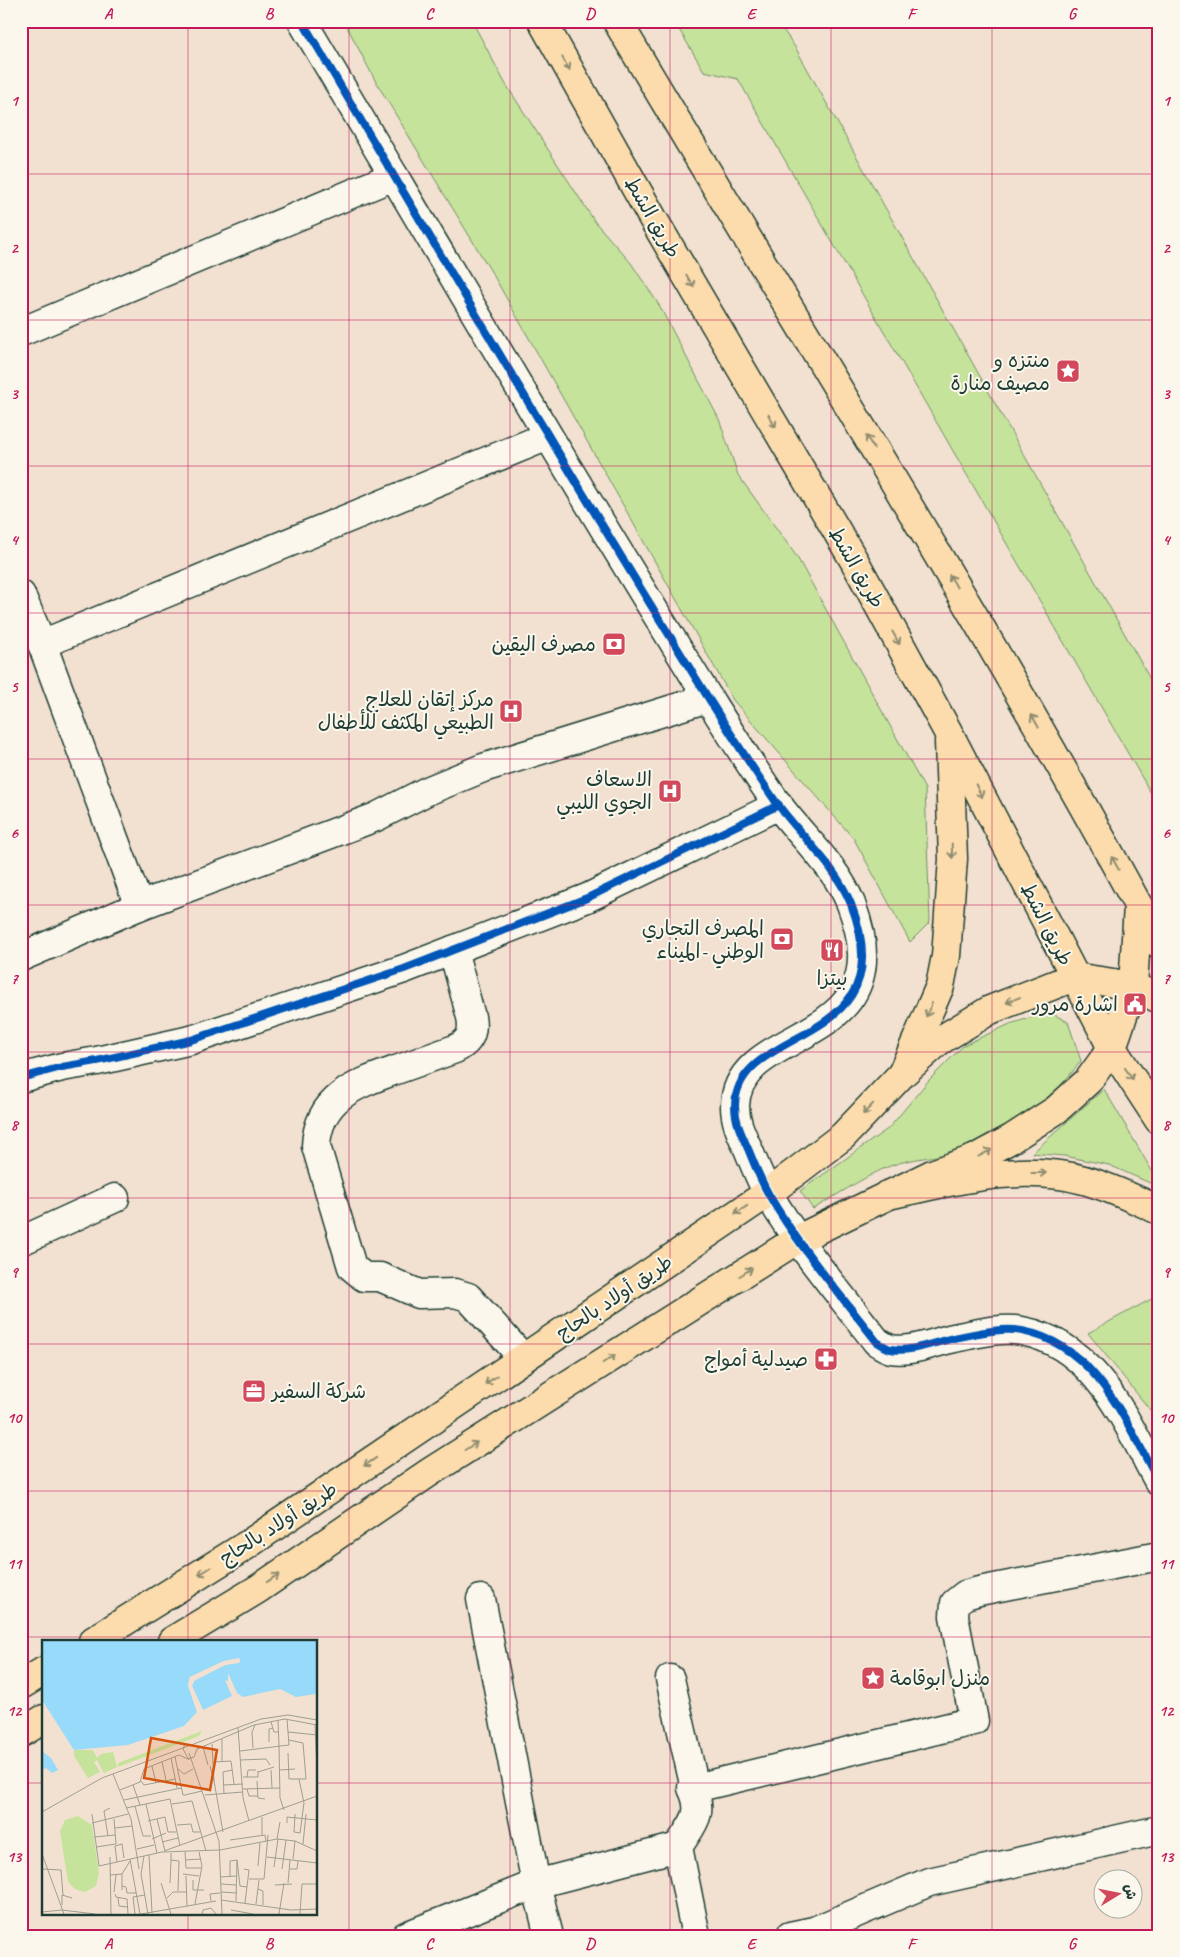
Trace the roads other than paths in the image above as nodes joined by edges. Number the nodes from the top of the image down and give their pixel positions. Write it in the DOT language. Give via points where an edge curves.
graph roads {
  1 [pos="302,21"];
  2 [pos="542,21"];
  3 [pos="617,21"];
  4 [pos="394,176"];
  5 [pos="21,332"];
  6 [pos="548,436"];
  7 [pos="21,595"];
  8 [pos="42,644"];
  9 [pos="708,698"];
  10 [pos="948,732"];
  11 [pos="779,806"];
  12 [pos="139,906"];
  13 [pos="1138,906"];
  14 [pos="1159,944"];
  15 [pos="453,950"];
  16 [pos="21,958"];
  17 [pos="1074,977"];
  18 [pos="1133,986"];
  19 [pos="1159,999"];
  20 [pos="1112,1048"];
  21 [pos="902,1074"];
  22 [pos="21,1078"];
  23 [pos="1159,1120"];
  24 [pos="768,1193"];
  25 [pos="887,1196"];
  26 [pos="115,1198"];
  27 [pos="1159,1210"];
  28 [pos="798,1239"];
  29 [pos="21,1241"];
  30 [pos="523,1358"];
  31 [pos="1159,1482"];
  32 [pos="1159,1556"];
  33 [pos="481,1599"];
  34 [pos="95,1640"];
  35 [pos="174,1640"];
  36 [pos="42,1672"];
  37 [pos="670,1680"];
  38 [pos="21,1685"];
  39 [pos="42,1720"];
  40 [pos="21,1733"];
  41 [pos="695,1788"];
  42 [pos="1159,1830"];
  43 [pos="678,1847"];
  44 [pos="536,1884"];
  45 [pos="806,1934"];
  46 [pos="406,1936"];
  47 [pos="548,1936"];
  48 [pos="696,1936"];
  1 -- 4 [label="street"];
  2 -- 10 [label="main road, طريق الشط, one-way" via="652,217 855,562"];
  13 -- 3 [label="main road, one-way" via="1049,744"];
  4 -- 5 [label="street"];
  4 -- 6 [label="street"];
  6 -- 8 [label="street"];
  6 -- 9 [label="street"];
  7 -- 8 [label="street"];
  8 -- 12 [label="street"];
  9 -- 11 [label="street"];
  9 -- 12 [label="street" via="483,768 376,817"];
  10 -- 17 [label="main road, طريق الشط, one-way"];
  10 -- 21 [label="main road, one-way" via="953,858 946,956 940,986"];
  11 -- 15 [label="street" via="587,898"];
  11 -- 24 [label="street" via="839,879 857,920 863,955 855,988 835,1014 758,1061 740,1082 735,1103 737,1124"];
  12 -- 16 [label="street"];
  13 -- 14 [label="main road"];
  13 -- 18 [label="main road, طريق أولاد بالحاج"];
  15 -- 22 [label="street" via="191,1040"];
  15 -- 30 [label="street" via="471,1016 471,1036 455,1049 373,1078 338,1098 324,1114 316,1135 316,1146 352,1267 364,1277 380,1277 419,1294 455,1294 468,1298"];
  17 -- 18 [label="main road"];
  17 -- 20 [label="main road, طريق الشط"];
  17 -- 21 [label="main road, طريق أولاد بالحاج, one-way" via="990,1010 939,1040"];
  18 -- 19 [label="main road"];
  18 -- 20 [label="main road, طريق أولاد بالحاج"];
  20 -- 23 [label="main road, طريق الشط, one-way"];
  25 -- 20 [label="main road, طريق أولاد بالحاج, one-way" via="932,1174 974,1159 1034,1125 1088,1081"];
  21 -- 24 [label="main road, طريق أولاد بالحاج, one-way" via="843,1136"];
  24 -- 28 [label="street"];
  24 -- 30 [label="main road, طريق أولاد بالحاج, one-way"];
  25 -- 27 [label="main road, one-way" via="967,1178 1049,1173 1084,1180"];
  25 -- 28 [label="main road, طريق أولاد بالحاج"];
  26 -- 29 [label="street"];
  28 -- 31 [label="street" via="877,1342 891,1349 987,1331 1021,1331 1055,1342 1083,1360 1105,1386"];
  35 -- 28 [label="main road, طريق أولاد بالحاج, one-way" via="258,1588 438,1466"];
  30 -- 34 [label="main road, طريق أولاد بالحاج, one-way" via="247,1545"];
  32 -- 41 [label="street" via="980,1591 955,1603 954,1616 974,1721"];
  33 -- 44 [label="street"];
  36 -- 38 [label="main road"];
  37 -- 41 [label="street"];
  39 -- 40 [label="main road"];
  41 -- 43 [label="street" via="692,1788 699,1810"];
  42 -- 45 [label="street" via="929,1882"];
  43 -- 44 [label="street"];
  43 -- 48 [label="street"];
  44 -- 46 [label="street"];
  44 -- 47 [label="street"];
}
